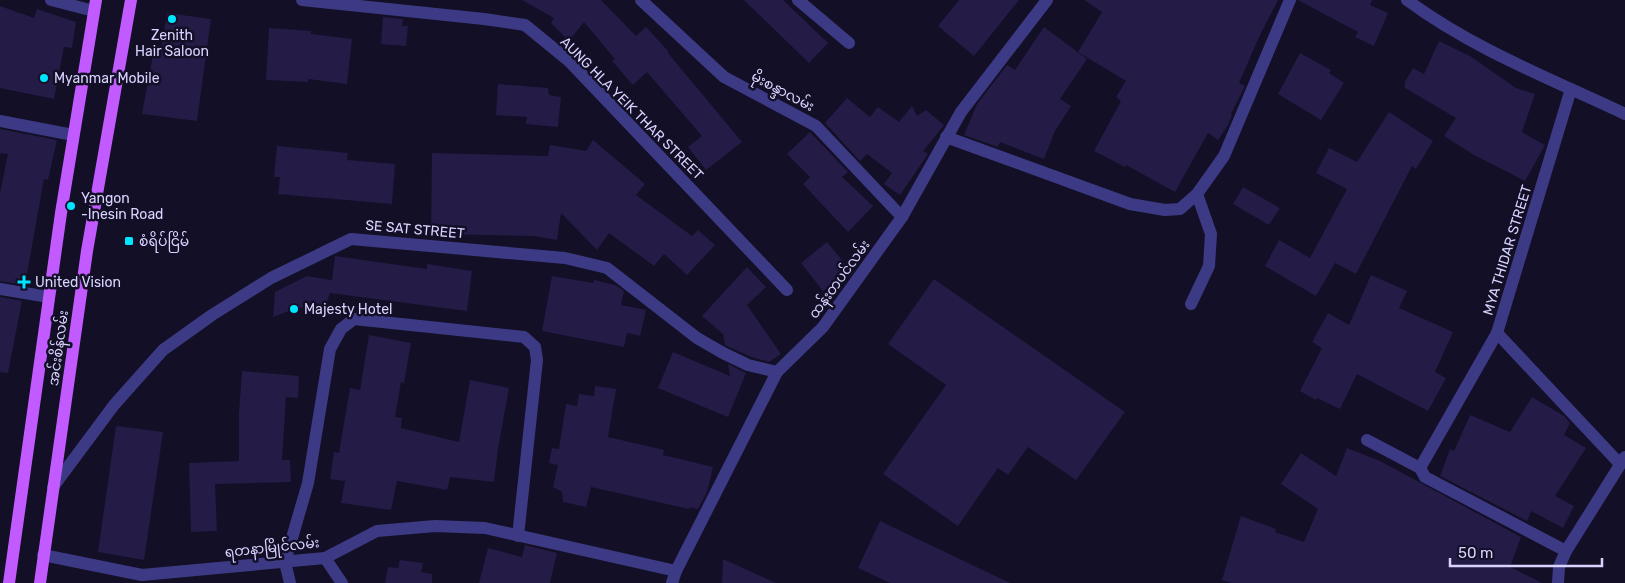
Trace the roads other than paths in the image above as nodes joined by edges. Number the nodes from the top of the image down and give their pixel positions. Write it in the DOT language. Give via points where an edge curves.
graph roads {
  1 [pos="51,0"];
  2 [pos="132,0"];
  3 [pos="302,0"];
  4 [pos="641,0"];
  5 [pos="798,0"];
  6 [pos="1047,0"];
  7 [pos="1290,0"];
  8 [pos="1407,0"];
  9 [pos="95,6"];
  10 [pos="848,43"];
  11 [pos="1571,89"];
  12 [pos="1625,114"];
  13 [pos="0,121"];
  14 [pos="73,135"];
  15 [pos="946,137"];
  16 [pos="1197,194"];
  17 [pos="902,217"];
  18 [pos="0,289"];
  19 [pos="787,290"];
  20 [pos="49,297"];
  21 [pos="1191,304"];
  22 [pos="1497,334"];
  23 [pos="777,372"];
  24 [pos="1367,440"];
  25 [pos="1623,460"];
  26 [pos="1420,468"];
  27 [pos="53,487"];
  28 [pos="518,536"];
  29 [pos="1566,551"];
  30 [pos="43,555"];
  31 [pos="325,558"];
  32 [pos="285,562"];
  33 [pos="674,577"];
  34 [pos="9,583"];
  35 [pos="40,583"];
  36 [pos="290,583"];
  37 [pos="342,583"];
  38 [pos="1558,583"];
  1 -- 9 [label="street"];
  2 -- 27 [label="main road, အင်းစိန်လမ်း" via="87,251"];
  3 -- 19 [label="street, AUNG HLA YEIK THAR STREET" via="525,25 569,61"];
  4 -- 17 [label="street, မိုးစန္ဒာလမ်း" via="724,77 816,126"];
  5 -- 10 [label="street"];
  6 -- 15 [label="street, ထန်းတပင်လမ်း" via="961,112"];
  7 -- 16 [label="street" via="1224,156"];
  8 -- 11 [label="street" via="1498,56"];
  9 -- 14 [label="main road, အင်းစိန်လမ်း"];
  11 -- 12 [label="street"];
  11 -- 22 [label="street, MYA THIDAR STREET"];
  13 -- 14 [label="street"];
  14 -- 20 [label="main road, အင်းစိန်လမ်း"];
  15 -- 16 [label="street" via="1130,204 1180,209"];
  15 -- 17 [label="street, ထန်းတပင်လမ်း"];
  16 -- 21 [label="street" via="1210,234 1210,266"];
  17 -- 23 [label="street, ထန်းတပင်လမ်း" via="823,327"];
  18 -- 20 [label="street"];
  20 -- 34 [label="main road, အင်းစိန်လမ်း"];
  22 -- 25 [label="street, MYA THIDAR STREET"];
  22 -- 26 [label="street"];
  23 -- 27 [label="street, SE SAT STREET" via="748,365 696,338 607,268 565,258 351,239 271,278 162,350 114,405"];
  23 -- 33 [label="street, ထန်းတပင်လမ်း"];
  24 -- 26 [label="street"];
  25 -- 29 [label="street"];
  26 -- 29 [label="street" via="1425,477"];
  27 -- 30 [label="main road, အင်းစိန်လမ်း"];
  28 -- 31 [label="street, ရတနာမြိုင်လမ်း" via="485,528 435,526 377,531"];
  28 -- 32 [label="street" via="537,360 535,347 524,337 354,319 341,329 330,349 308,483"];
  28 -- 33 [label="street, ရတနာမြိုင်လမ်း"];
  29 -- 38 [label="street" via="1559,568"];
  30 -- 32 [label="street, ရတနာမြိုင်လမ်း" via="142,575"];
  30 -- 35 [label="main road, အင်းစိန်လမ်း"];
  31 -- 32 [label="street, ရတနာမြိုင်လမ်း"];
  31 -- 37 [label="street"];
  32 -- 36 [label="street"];
}
